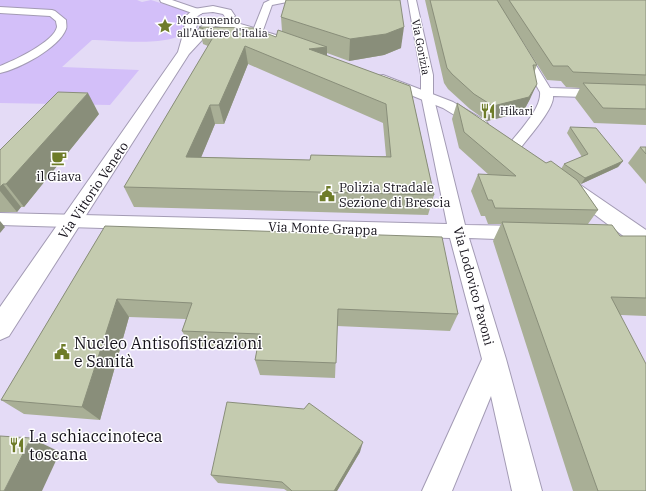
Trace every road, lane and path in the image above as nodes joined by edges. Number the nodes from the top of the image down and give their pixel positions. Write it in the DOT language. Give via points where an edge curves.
graph roads {
  1 [pos="164,0"];
  2 [pos="216,0"];
  3 [pos="232,0"];
  4 [pos="284,0"];
  5 [pos="412,0"];
  6 [pos="0,10"];
  7 [pos="197,14"];
  8 [pos="228,14"];
  9 [pos="213,23"];
  10 [pos="241,27"];
  11 [pos="257,33"];
  12 [pos="515,39"];
  13 [pos="286,44"];
  14 [pos="184,52"];
  15 [pos="0,70"];
  16 [pos="374,76"];
  17 [pos="546,92"];
  18 [pos="427,95"];
  19 [pos="646,95"];
  20 [pos="509,144"];
  21 [pos="558,178"];
  22 [pos="0,219"];
  23 [pos="72,221"];
  24 [pos="458,232"];
  25 [pos="538,234"];
  26 [pos="609,236"];
  27 [pos="644,238"];
  28 [pos="0,328"];
  29 [pos="494,359"];
  30 [pos="437,491"];
  31 [pos="528,491"];
  1 -- 7 [label="street"];
  2 -- 7 [label="street"];
  3 -- 8 [label="street" via="227,6"];
  4 -- 11 [label="street" via="268,3"];
  5 -- 18 [label="street, Via Gorizia" via="427,75"];
  6 -- 15 [label="street" via="52,13 62,20 60,31 45,46 24,60"];
  7 -- 8 [label="street" via="215,9"];
  7 -- 9 [label="street" via="199,23"];
  7 -- 14 [label="street, Via Vittorio Veneto" via="190,28"];
  8 -- 9 [label="street, Via Vittorio Veneto" via="226,20"];
  8 -- 10 [label="street"];
  9 -- 10 [label="street"];
  9 -- 14 [label="street, Via Vittorio Veneto"];
  10 -- 11 [label="street"];
  11 -- 13 [label="street"];
  12 -- 17 [label="street"];
  14 -- 23 [label="street, Via Vittorio Veneto"];
  16 -- 18 [label="street"];
  17 -- 19 [label="street"];
  17 -- 20 [label="street" via="547,99 543,108"];
  18 -- 20 [label="street" via="465,114"];
  18 -- 24 [label="street, Via Lodovico Pavoni"];
  21 -- 27 [label="street"];
  22 -- 23 [label="street, Via Monte Grappa"];
  23 -- 24 [label="street, Via Monte Grappa"];
  23 -- 28 [label="street, Via Vittorio Veneto"];
  24 -- 25 [label="street, Via Monte Grappa"];
  24 -- 29 [label="street, Via Lodovico Pavoni"];
  26 -- 27 [label="street"];
  29 -- 30 [label="street, Via Lodovico Pavoni"];
  29 -- 31 [label="street, Via Lodovico Pavoni"];
}
